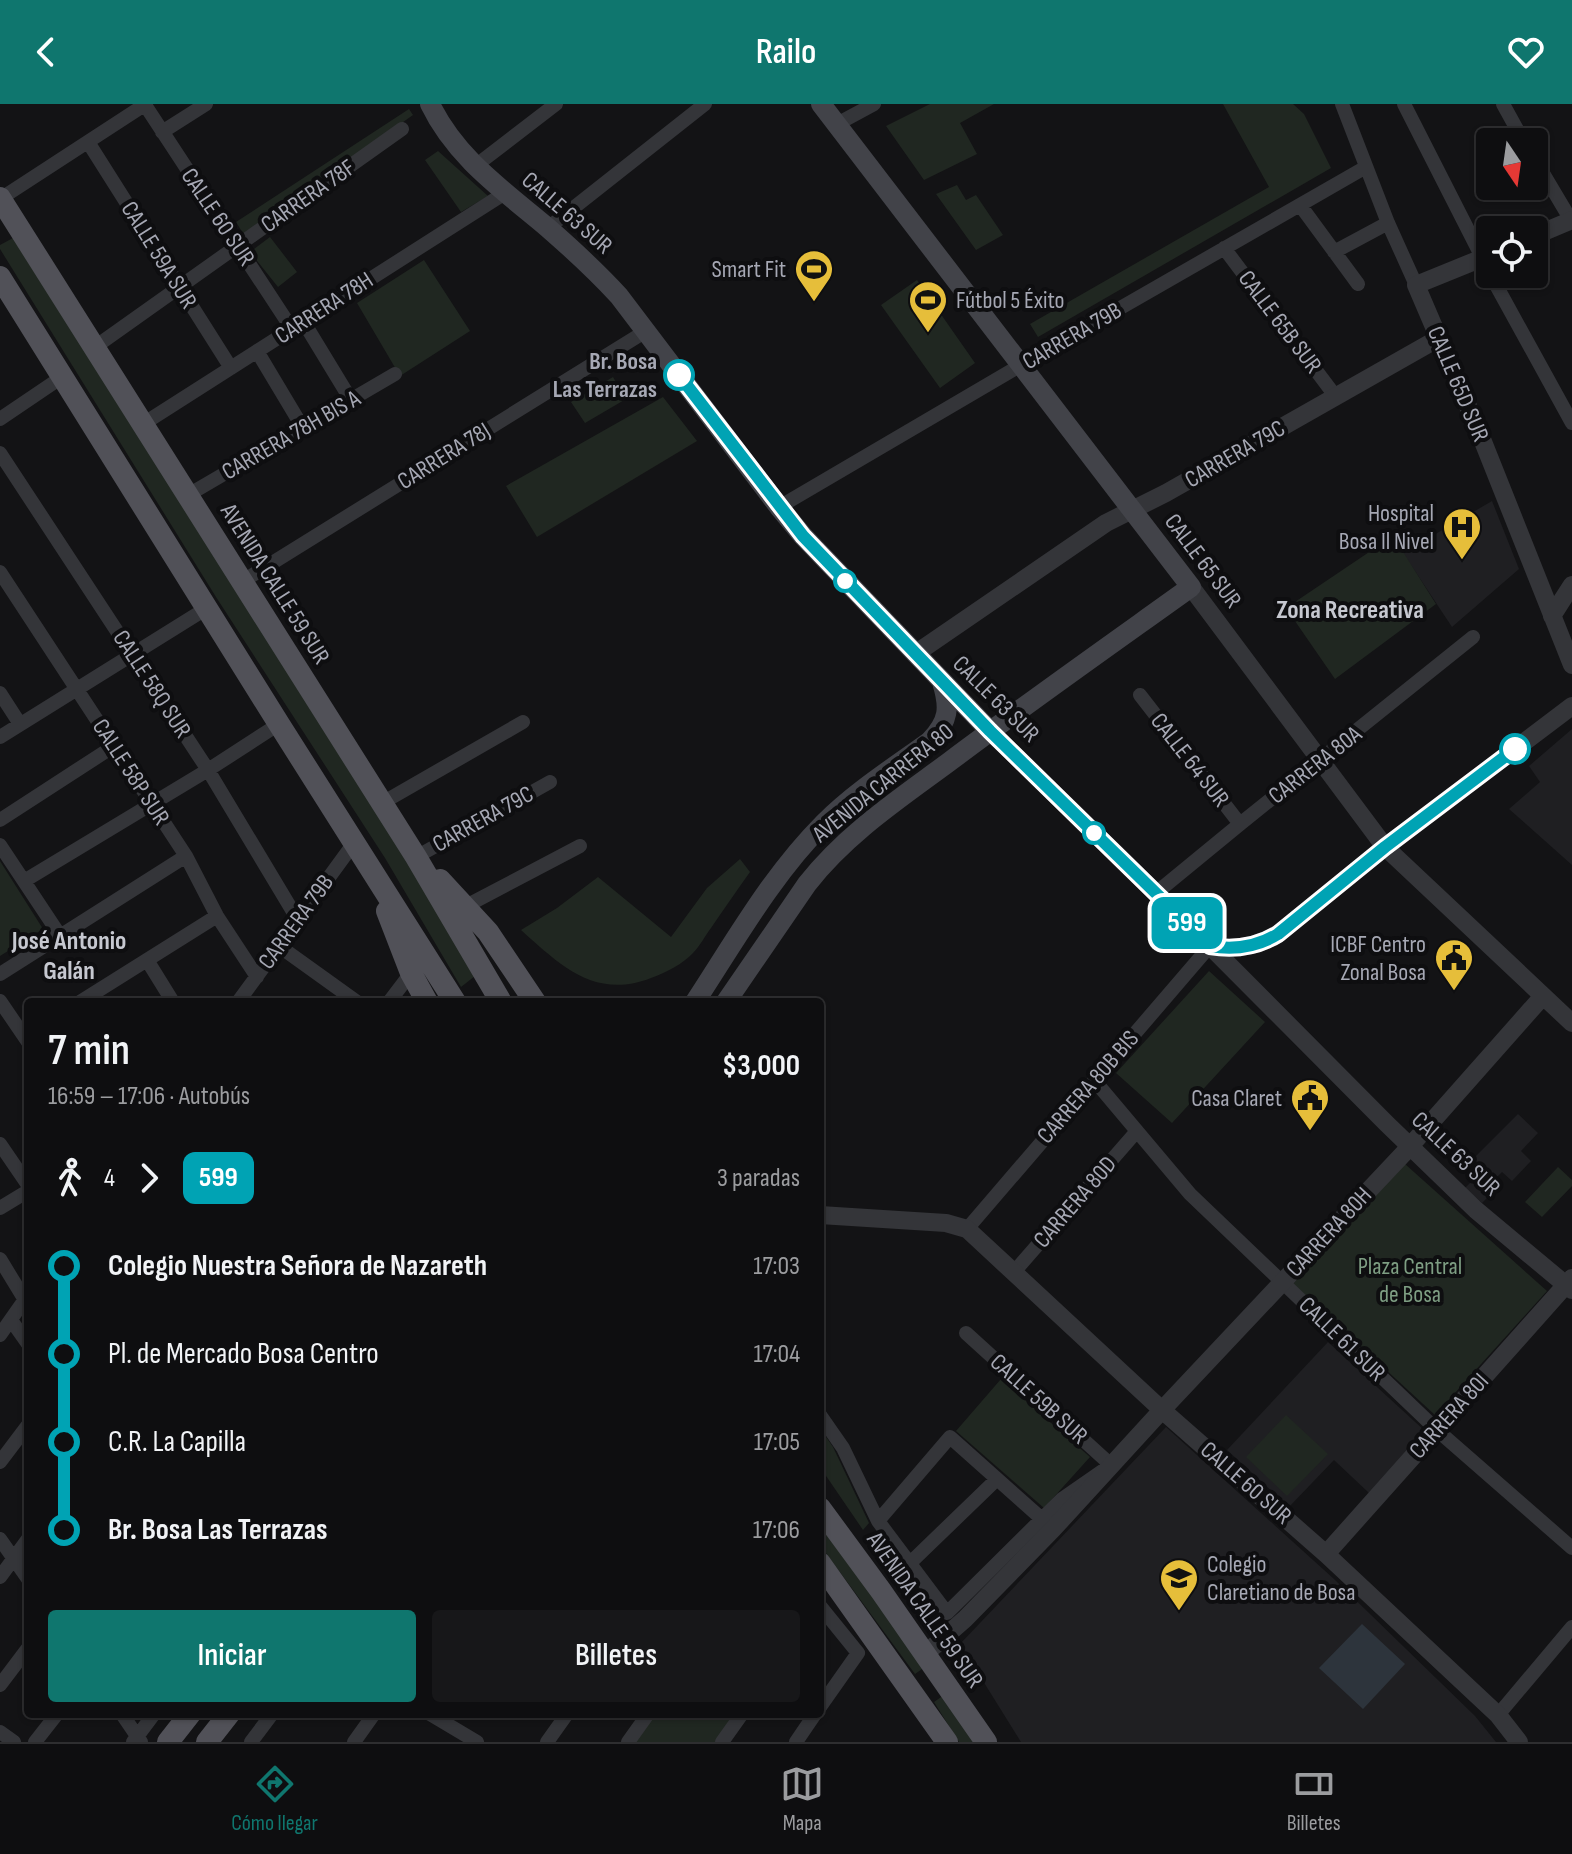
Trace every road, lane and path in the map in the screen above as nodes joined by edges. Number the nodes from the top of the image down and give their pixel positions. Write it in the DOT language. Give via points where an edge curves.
graph roads {
  1 [pos="146,104"];
  2 [pos="206,104"];
  3 [pos="430,104"];
  4 [pos="705,104"];
  5 [pos="821,104"];
  6 [pos="874,104"];
  7 [pos="1342,104"];
  8 [pos="1404,104"];
  9 [pos="1503,104"];
  10 [pos="548,107"];
  11 [pos="837,124"];
  12 [pos="1516,128"];
  13 [pos="402,129"];
  14 [pos="162,132"];
  15 [pos="88,142"];
  16 [pos="474,167"];
  17 [pos="1366,167"];
  18 [pos="1548,181"];
  19 [pos="505,193"];
  20 [pos="0,198"];
  21 [pos="1300,205"];
  22 [pos="1572,221"];
  23 [pos="9,223"];
  24 [pos="1388,223"];
  25 [pos="548,228"];
  26 [pos="1548,230"];
  27 [pos="1476,242"];
  28 [pos="238,246"];
  29 [pos="1224,248"];
  30 [pos="1334,252"];
  31 [pos="1476,268"];
  32 [pos="0,277"];
  33 [pos="1358,284"];
  34 [pos="1416,285"];
  35 [pos="180,287"];
  36 [pos="1500,288"];
  37 [pos="298,325"];
  38 [pos="646,331"];
  39 [pos="1439,338"];
  40 [pos="95,347"];
  41 [pos="257,351"];
  42 [pos="1021,365"];
  43 [pos="231,368"];
  44 [pos="395,374"];
  45 [pos="62,377"];
  46 [pos="1336,397"];
  47 [pos="351,400"];
  48 [pos="0,419"];
  49 [pos="1572,423"];
  50 [pos="143,424"];
  51 [pos="303,428"];
  52 [pos="0,453"];
  53 [pos="188,495"];
  54 [pos="779,507"];
  55 [pos="1131,510"];
  56 [pos="0,572"];
  57 [pos="243,581"];
  58 [pos="1572,585"];
  59 [pos="1191,587"];
  60 [pos="207,608"];
  61 [pos="1552,616"];
  62 [pos="1473,637"];
  63 [pos="132,654"];
  64 [pos="915,654"];
  65 [pos="1572,665"];
  66 [pos="942,682"];
  67 [pos="77,688"];
  68 [pos="0,693"];
  69 [pos="1140,695"];
  70 [pos="1572,706"];
  71 [pos="523,722"];
  72 [pos="20,724"];
  73 [pos="279,724"];
  74 [pos="990,731"];
  75 [pos="0,737"];
  76 [pos="114,746"];
  77 [pos="1321,761"];
  78 [pos="208,770"];
  79 [pos="550,782"];
  80 [pos="151,803"];
  81 [pos="382,803"];
  82 [pos="0,820"];
  83 [pos="1240,824"];
  84 [pos="354,843"];
  85 [pos="0,845"];
  86 [pos="580,846"];
  87 [pos="1385,847"];
  88 [pos="186,856"];
  89 [pos="416,857"];
  90 [pos="374,873"];
  91 [pos="24,881"];
  92 [pos="1156,893"];
  93 [pos="466,906"];
  94 [pos="217,916"];
  95 [pos="298,920"];
  96 [pos="61,937"];
  97 [pos="279,946"];
  98 [pos="1210,946"];
  99 [pos="147,960"];
  100 [pos="411,973"];
  101 [pos="0,974"];
  102 [pos="257,977"];
  103 [pos="1543,996"];
  104 [pos="91,998"];
  105 [pos="171,998"];
  106 [pos="244,998"];
  107 [pos="351,998"];
  108 [pos="392,998"];
  109 [pos="425,998"];
  110 [pos="452,998"];
  111 [pos="499,998"];
  112 [pos="532,998"];
  113 [pos="698,998"];
  114 [pos="729,998"];
  115 [pos="0,1001"];
  116 [pos="1572,1023"];
  117 [pos="24,1034"];
  118 [pos="1094,1080"];
  119 [pos="1137,1131"];
  120 [pos="0,1144"];
  121 [pos="1410,1146"];
  122 [pos="24,1182"];
  123 [pos="24,1191"];
  124 [pos="0,1208"];
  125 [pos="824,1215"];
  126 [pos="967,1229"];
  127 [pos="0,1259"];
  128 [pos="1014,1272"];
  129 [pos="1283,1281"];
  130 [pos="1570,1284"];
  131 [pos="24,1295"];
  132 [pos="24,1301"];
  133 [pos="11,1320"];
  134 [pos="966,1333"];
  135 [pos="0,1335"];
  136 [pos="24,1338"];
  137 [pos="1162,1410"];
  138 [pos="824,1421"];
  139 [pos="24,1430"];
  140 [pos="1437,1430"];
  141 [pos="0,1462"];
  142 [pos="1111,1465"];
  143 [pos="997,1479"];
  144 [pos="824,1514"];
  145 [pos="878,1521"];
  146 [pos="1039,1522"];
  147 [pos="0,1539"];
  148 [pos="24,1545"];
  149 [pos="1572,1548"];
  150 [pos="1031,1552"];
  151 [pos="1326,1554"];
  152 [pos="14,1559"];
  153 [pos="909,1564"];
  154 [pos="824,1569"];
  155 [pos="24,1573"];
  156 [pos="0,1577"];
  157 [pos="824,1611"];
  158 [pos="1572,1627"];
  159 [pos="24,1653"];
  160 [pos="925,1654"];
  161 [pos="0,1685"];
  162 [pos="824,1701"];
  163 [pos="1498,1715"];
  164 [pos="54,1718"];
  165 [pos="124,1718"];
  166 [pos="151,1718"];
  167 [pos="187,1718"];
  168 [pos="226,1718"];
  169 [pos="269,1718"];
  170 [pos="371,1718"];
  171 [pos="435,1718"];
  172 [pos="564,1718"];
  173 [pos="645,1718"];
  174 [pos="739,1718"];
  175 [pos="812,1718"];
  176 [pos="0,1732"];
  177 [pos="461,1738"];
  178 [pos="137,1740"];
  179 [pos="14,1742"];
  180 [pos="35,1742"];
  181 [pos="168,1742"];
  182 [pos="207,1742"];
  183 [pos="251,1742"];
  184 [pos="354,1742"];
  185 [pos="477,1742"];
  186 [pos="547,1742"];
  187 [pos="628,1742"];
  188 [pos="722,1742"];
  189 [pos="796,1742"];
  190 [pos="947,1742"];
  191 [pos="986,1742"];
  192 [pos="1519,1742"];
  1 -- 14 [label="street, CALLE 60 SUR"];
  1 -- 15 [label="street"];
  2 -- 14 [label="street"];
  3 -- 16 [label="main road, CALLE 63 SUR"];
  4 -- 25 [label="street"];
  5 -- 11 [label="main road, CALLE 65 SUR"];
  6 -- 11 [label="street"];
  7 -- 17 [label="street, CALLE 65D SUR"];
  8 -- 27 [label="street"];
  9 -- 12 [label="street"];
  10 -- 16 [label="street"];
  11 -- 42 [label="main road, CALLE 65 SUR"];
  13 -- 28 [label="street, CARRERA 78F"];
  14 -- 28 [label="street, CALLE 60 SUR"];
  15 -- 20 [label="street"];
  15 -- 35 [label="street, CALLE 59A SUR"];
  16 -- 19 [label="main road, CALLE 63 SUR"];
  17 -- 21 [label="street, CARRERA 79B"];
  17 -- 24 [label="street, CALLE 65D SUR"];
  18 -- 22 [label="street"];
  19 -- 25 [label="main road, CALLE 63 SUR"];
  19 -- 37 [label="street, CARRERA 78H"];
  20 -- 23 [label="main road, AVENIDA CALLE 59 SUR"];
  21 -- 29 [label="street, CARRERA 79B"];
  21 -- 30 [label="street"];
  22 -- 26 [label="street"];
  23 -- 40 [label="main road, AVENIDA CALLE 59 SUR"];
  24 -- 30 [label="street"];
  24 -- 34 [label="street, CALLE 65D SUR"];
  25 -- 38 [label="main road, CALLE 63 SUR" via="603,278"];
  28 -- 35 [label="street, CARRERA 78F"];
  28 -- 37 [label="street, CALLE 60 SUR"];
  29 -- 42 [label="street, CARRERA 79B"];
  29 -- 46 [label="street, CALLE 65B SUR"];
  30 -- 33 [label="street"];
  31 -- 34 [label="street"];
  32 -- 45 [label="main road"];
  34 -- 39 [label="street, CALLE 65D SUR"];
  35 -- 40 [label="street, CARRERA 78F"];
  35 -- 43 [label="street, CALLE 59A SUR"];
  36 -- 49 [label="street"];
  37 -- 41 [label="street, CARRERA 78H"];
  37 -- 47 [label="street, CALLE 60 SUR"];
  38 -- 54 [label="main road, CALLE 63 SUR"];
  38 -- 57 [label="street, CARRERA 78J"];
  39 -- 46 [label="street, CARRERA 79C"];
  39 -- 61 [label="street, CALLE 65D SUR"];
  40 -- 50 [label="main road, AVENIDA CALLE 59 SUR"];
  41 -- 43 [label="street, CARRERA 78H"];
  41 -- 51 [label="street"];
  42 -- 54 [label="street, CARRERA 79B"];
  42 -- 55 [label="main road, CALLE 65 SUR"];
  43 -- 50 [label="street, CARRERA 78H"];
  44 -- 47 [label="street, CARRERA 78H BIS A"];
  45 -- 48 [label="street"];
  45 -- 60 [label="main road"];
  46 -- 55 [label="street, CARRERA 79C"];
  47 -- 51 [label="street, CARRERA 78H BIS A"];
  50 -- 53 [label="main road, AVENIDA CALLE 59 SUR"];
  51 -- 53 [label="street, CARRERA 78H BIS A"];
  52 -- 63 [label="street, CALLE 58Q SUR"];
  53 -- 57 [label="main road, AVENIDA CALLE 59 SUR"];
  54 -- 64 [label="main road, CALLE 63 SUR"];
  55 -- 59 [label="main road, CALLE 65 SUR"];
  55 -- 64 [label="street, CARRERA 79C"];
  56 -- 67 [label="street, CALLE 58P SUR"];
  57 -- 81 [label="main road, AVENIDA CALLE 59 SUR"];
  58 -- 61 [label="street"];
  59 -- 74 [label="main road, AVENIDA CARRERA 80"];
  59 -- 77 [label="street, CALLE 65 SUR"];
  60 -- 63 [label="street"];
  60 -- 73 [label="main road"];
  61 -- 65 [label="street, CALLE 65D SUR"];
  62 -- 77 [label="street, CARRERA 80A"];
  63 -- 67 [label="street"];
  63 -- 78 [label="street, CALLE 58Q SUR"];
  64 -- 66 [label="main road, CALLE 63 SUR"];
  66 -- 74 [label="main road, CALLE 63 SUR"];
  66 -- 113 [label="main road, AVENIDA CARRERA 80" via="948,710 938,732 809,838"];
  67 -- 72 [label="street"];
  67 -- 76 [label="street, CALLE 58P SUR"];
  68 -- 72 [label="street"];
  69 -- 83 [label="street, CALLE 64 SUR"];
  70 -- 87 [label="street"];
  71 -- 81 [label="street"];
  72 -- 75 [label="street"];
  73 -- 78 [label="street"];
  73 -- 84 [label="main road"];
  74 -- 92 [label="street, CALLE 63 SUR"];
  74 -- 114 [label="main road, AVENIDA CARRERA 80" via="834,853"];
  76 -- 80 [label="street, CALLE 58P SUR"];
  76 -- 82 [label="street"];
  77 -- 83 [label="street, CARRERA 80A"];
  77 -- 87 [label="street, CALLE 65 SUR"];
  78 -- 80 [label="street"];
  78 -- 95 [label="street, CALLE 58Q SUR"];
  79 -- 89 [label="street, CARRERA 79C"];
  80 -- 88 [label="street, CALLE 58P SUR"];
  80 -- 91 [label="street"];
  81 -- 89 [label="main road, AVENIDA CALLE 59 SUR"];
  83 -- 92 [label="street, CARRERA 80A"];
  84 -- 90 [label="main road"];
  84 -- 95 [label="street, CARRERA 79B"];
  85 -- 91 [label="street"];
  86 -- 93 [label="street"];
  87 -- 98 [label="street" via="1268,940 1232,948"];
  87 -- 103 [label="street, CALLE 65 SUR"];
  88 -- 94 [label="street, CALLE 58P SUR"];
  88 -- 96 [label="street"];
  89 -- 93 [label="main road"];
  89 -- 111 [label="main road, AVENIDA CALLE 59 SUR"];
  90 -- 100 [label="main road"];
  90 -- 110 [label="main road"];
  91 -- 96 [label="street"];
  92 -- 98 [label="street, CALLE 63 SUR"];
  93 -- 112 [label="main road"];
  94 -- 99 [label="street"];
  94 -- 102 [label="street, CALLE 58P SUR"];
  95 -- 97 [label="street, CARRERA 79B"];
  96 -- 101 [label="street"];
  97 -- 102 [label="street, CARRERA 79B"];
  97 -- 107 [label="street"];
  98 -- 118 [label="street, CARRERA 80B BIS"];
  98 -- 121 [label="street, CALLE 63 SUR"];
  99 -- 104 [label="street"];
  99 -- 105 [label="street"];
  100 -- 108 [label="street"];
  100 -- 109 [label="main road"];
  102 -- 106 [label="street, CARRERA 79B"];
  103 -- 116 [label="street, CALLE 65 SUR"];
  103 -- 121 [label="street, CARRERA 80H"];
  115 -- 117 [label="street"];
  118 -- 119 [label="street, CALLE 61 SUR"];
  118 -- 126 [label="street, CARRERA 80B BIS"];
  119 -- 128 [label="street, CARRERA 80D"];
  119 -- 129 [label="street, CALLE 61 SUR" via="1190,1194"];
  120 -- 122 [label="street"];
  121 -- 129 [label="street, CARRERA 80H"];
  121 -- 130 [label="street, CALLE 63 SUR" via="1487,1220"];
  123 -- 124 [label="street"];
  125 -- 126 [label="street"];
  126 -- 128 [label="street, CALLE 60 SUR"];
  127 -- 131 [label="street"];
  128 -- 137 [label="street, CALLE 60 SUR"];
  129 -- 137 [label="street, CARRERA 80H"];
  129 -- 140 [label="street, CALLE 61 SUR"];
  130 -- 140 [label="street, CARRERA 80I"];
  132 -- 133 [label="street"];
  133 -- 135 [label="street"];
  133 -- 136 [label="street"];
  134 -- 142 [label="street, CALLE 59B SUR"];
  137 -- 142 [label="street, CARRERA 80H"];
  137 -- 151 [label="street, CALLE 60 SUR"];
  138 -- 145 [label="street"];
  139 -- 141 [label="street"];
  140 -- 149 [label="street, CALLE 61 SUR"];
  140 -- 151 [label="street, CARRERA 80I"];
  142 -- 146 [label="street, CARRERA 80H"];
  142 -- 150 [label="street, CARRERA 80H"];
  143 -- 145 [label="street" via="950,1437"];
  143 -- 146 [label="street"];
  143 -- 153 [label="street"];
  144 -- 160 [label="main road, AVENIDA CALLE 59 SUR"];
  145 -- 153 [label="street"];
  146 -- 150 [label="street"];
  146 -- 153 [label="street, CARRERA 80H" via="947,1613"];
  147 -- 152 [label="street"];
  148 -- 152 [label="street"];
  150 -- 160 [label="street, CARRERA 80H"];
  151 -- 163 [label="street, CALLE 60 SUR"];
  152 -- 155 [label="street"];
  152 -- 156 [label="street"];
  154 -- 190 [label="main road"];
  157 -- 162 [label="street" via="858,1653"];
  158 -- 163 [label="street"];
  159 -- 161 [label="street"];
  160 -- 191 [label="main road, AVENIDA CALLE 59 SUR"];
  163 -- 192 [label="street, CALLE 60 SUR"];
  164 -- 180 [label="street"];
  165 -- 178 [label="street"];
  166 -- 178 [label="street"];
  167 -- 181 [label="main road"];
  168 -- 182 [label="main road"];
  169 -- 183 [label="street"];
  170 -- 184 [label="street"];
  171 -- 177 [label="street"];
  172 -- 186 [label="street"];
  173 -- 187 [label="street"];
  174 -- 188 [label="street"];
  175 -- 189 [label="street"];
  176 -- 179 [label="street"];
  177 -- 185 [label="street"];
}
